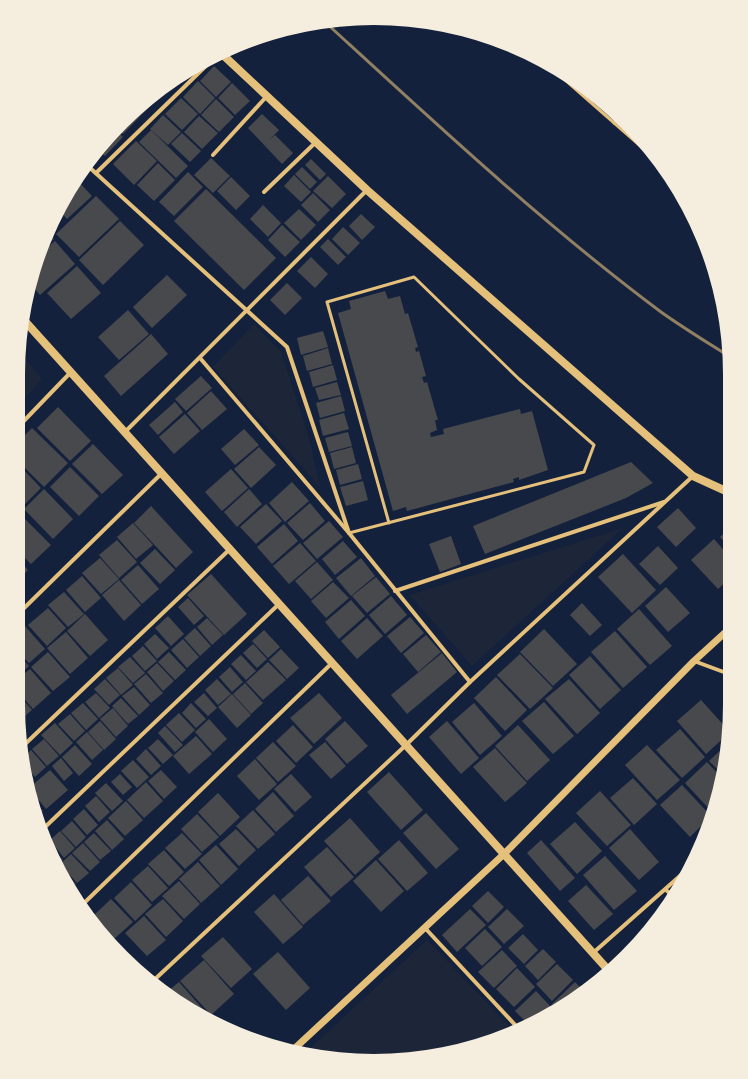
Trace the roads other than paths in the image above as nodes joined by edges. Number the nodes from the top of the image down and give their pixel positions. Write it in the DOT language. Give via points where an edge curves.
graph roads {
  1 [pos="226,58"];
  2 [pos="199,73"];
  3 [pos="578,91"];
  4 [pos="267,96"];
  5 [pos="614,123"];
  6 [pos="629,136"];
  7 [pos="316,142"];
  8 [pos="213,155"];
  9 [pos="92,169"];
  10 [pos="96,173"];
  11 [pos="367,190"];
  12 [pos="264,192"];
  13 [pos="248,310"];
  14 [pos="29,325"];
  15 [pos="200,358"];
  16 [pos="71,372"];
  17 [pos="25,420"];
  18 [pos="125,432"];
  19 [pos="162,473"];
  20 [pos="693,476"];
  21 [pos="723,490"];
  22 [pos="666,502"];
  23 [pos="389,523"];
  24 [pos="349,533"];
  25 [pos="230,549"];
  26 [pos="395,591"];
  27 [pos="279,603"];
  28 [pos="25,607"];
  29 [pos="723,634"];
  30 [pos="694,661"];
  31 [pos="332,663"];
  32 [pos="723,672"];
  33 [pos="470,682"];
  34 [pos="27,742"];
  35 [pos="406,744"];
  36 [pos="47,825"];
  37 [pos="504,854"];
  38 [pos="675,881"];
  39 [pos="666,890"];
  40 [pos="668,892"];
  41 [pos="86,901"];
  42 [pos="425,928"];
  43 [pos="592,953"];
  44 [pos="605,966"];
  45 [pos="157,978"];
  46 [pos="514,1024"];
  47 [pos="298,1045"];
  1 -- 4 [label="main road"];
  2 -- 10 [label="street"];
  3 -- 5 [label="lane"];
  4 -- 7 [label="main road"];
  4 -- 8 [label="street"];
  5 -- 6 [label="lane"];
  7 -- 11 [label="main road"];
  7 -- 12 [label="street"];
  9 -- 10 [label="street"];
  10 -- 13 [label="street"];
  11 -- 13 [label="street"];
  11 -- 20 [label="main road"];
  13 -- 15 [label="street"];
  13 -- 24 [label="street" via="287,347"];
  14 -- 16 [label="main road"];
  15 -- 18 [label="street"];
  15 -- 24 [label="street"];
  16 -- 17 [label="street"];
  16 -- 18 [label="main road"];
  18 -- 19 [label="main road"];
  19 -- 25 [label="main road"];
  19 -- 28 [label="street"];
  20 -- 21 [label="main road"];
  20 -- 22 [label="street"];
  22 -- 26 [label="street"];
  22 -- 33 [label="street"];
  23 -- 23 [label="lane" via="584,472 594,445 519,379 414,277 327,302"];
  23 -- 24 [label="lane"];
  24 -- 26 [label="street"];
  25 -- 27 [label="main road"];
  25 -- 34 [label="street"];
  26 -- 33 [label="street"];
  27 -- 31 [label="main road"];
  27 -- 36 [label="street"];
  29 -- 30 [label="street"];
  30 -- 32 [label="street"];
  30 -- 37 [label="street"];
  31 -- 35 [label="main road"];
  31 -- 41 [label="street"];
  33 -- 35 [label="street"];
  35 -- 37 [label="main road"];
  35 -- 45 [label="street"];
  37 -- 42 [label="street"];
  37 -- 43 [label="main road"];
  38 -- 39 [label="street"];
  39 -- 40 [label="street"];
  39 -- 43 [label="street"];
  42 -- 46 [label="street"];
  42 -- 47 [label="street"];
  43 -- 44 [label="main road"];
}
